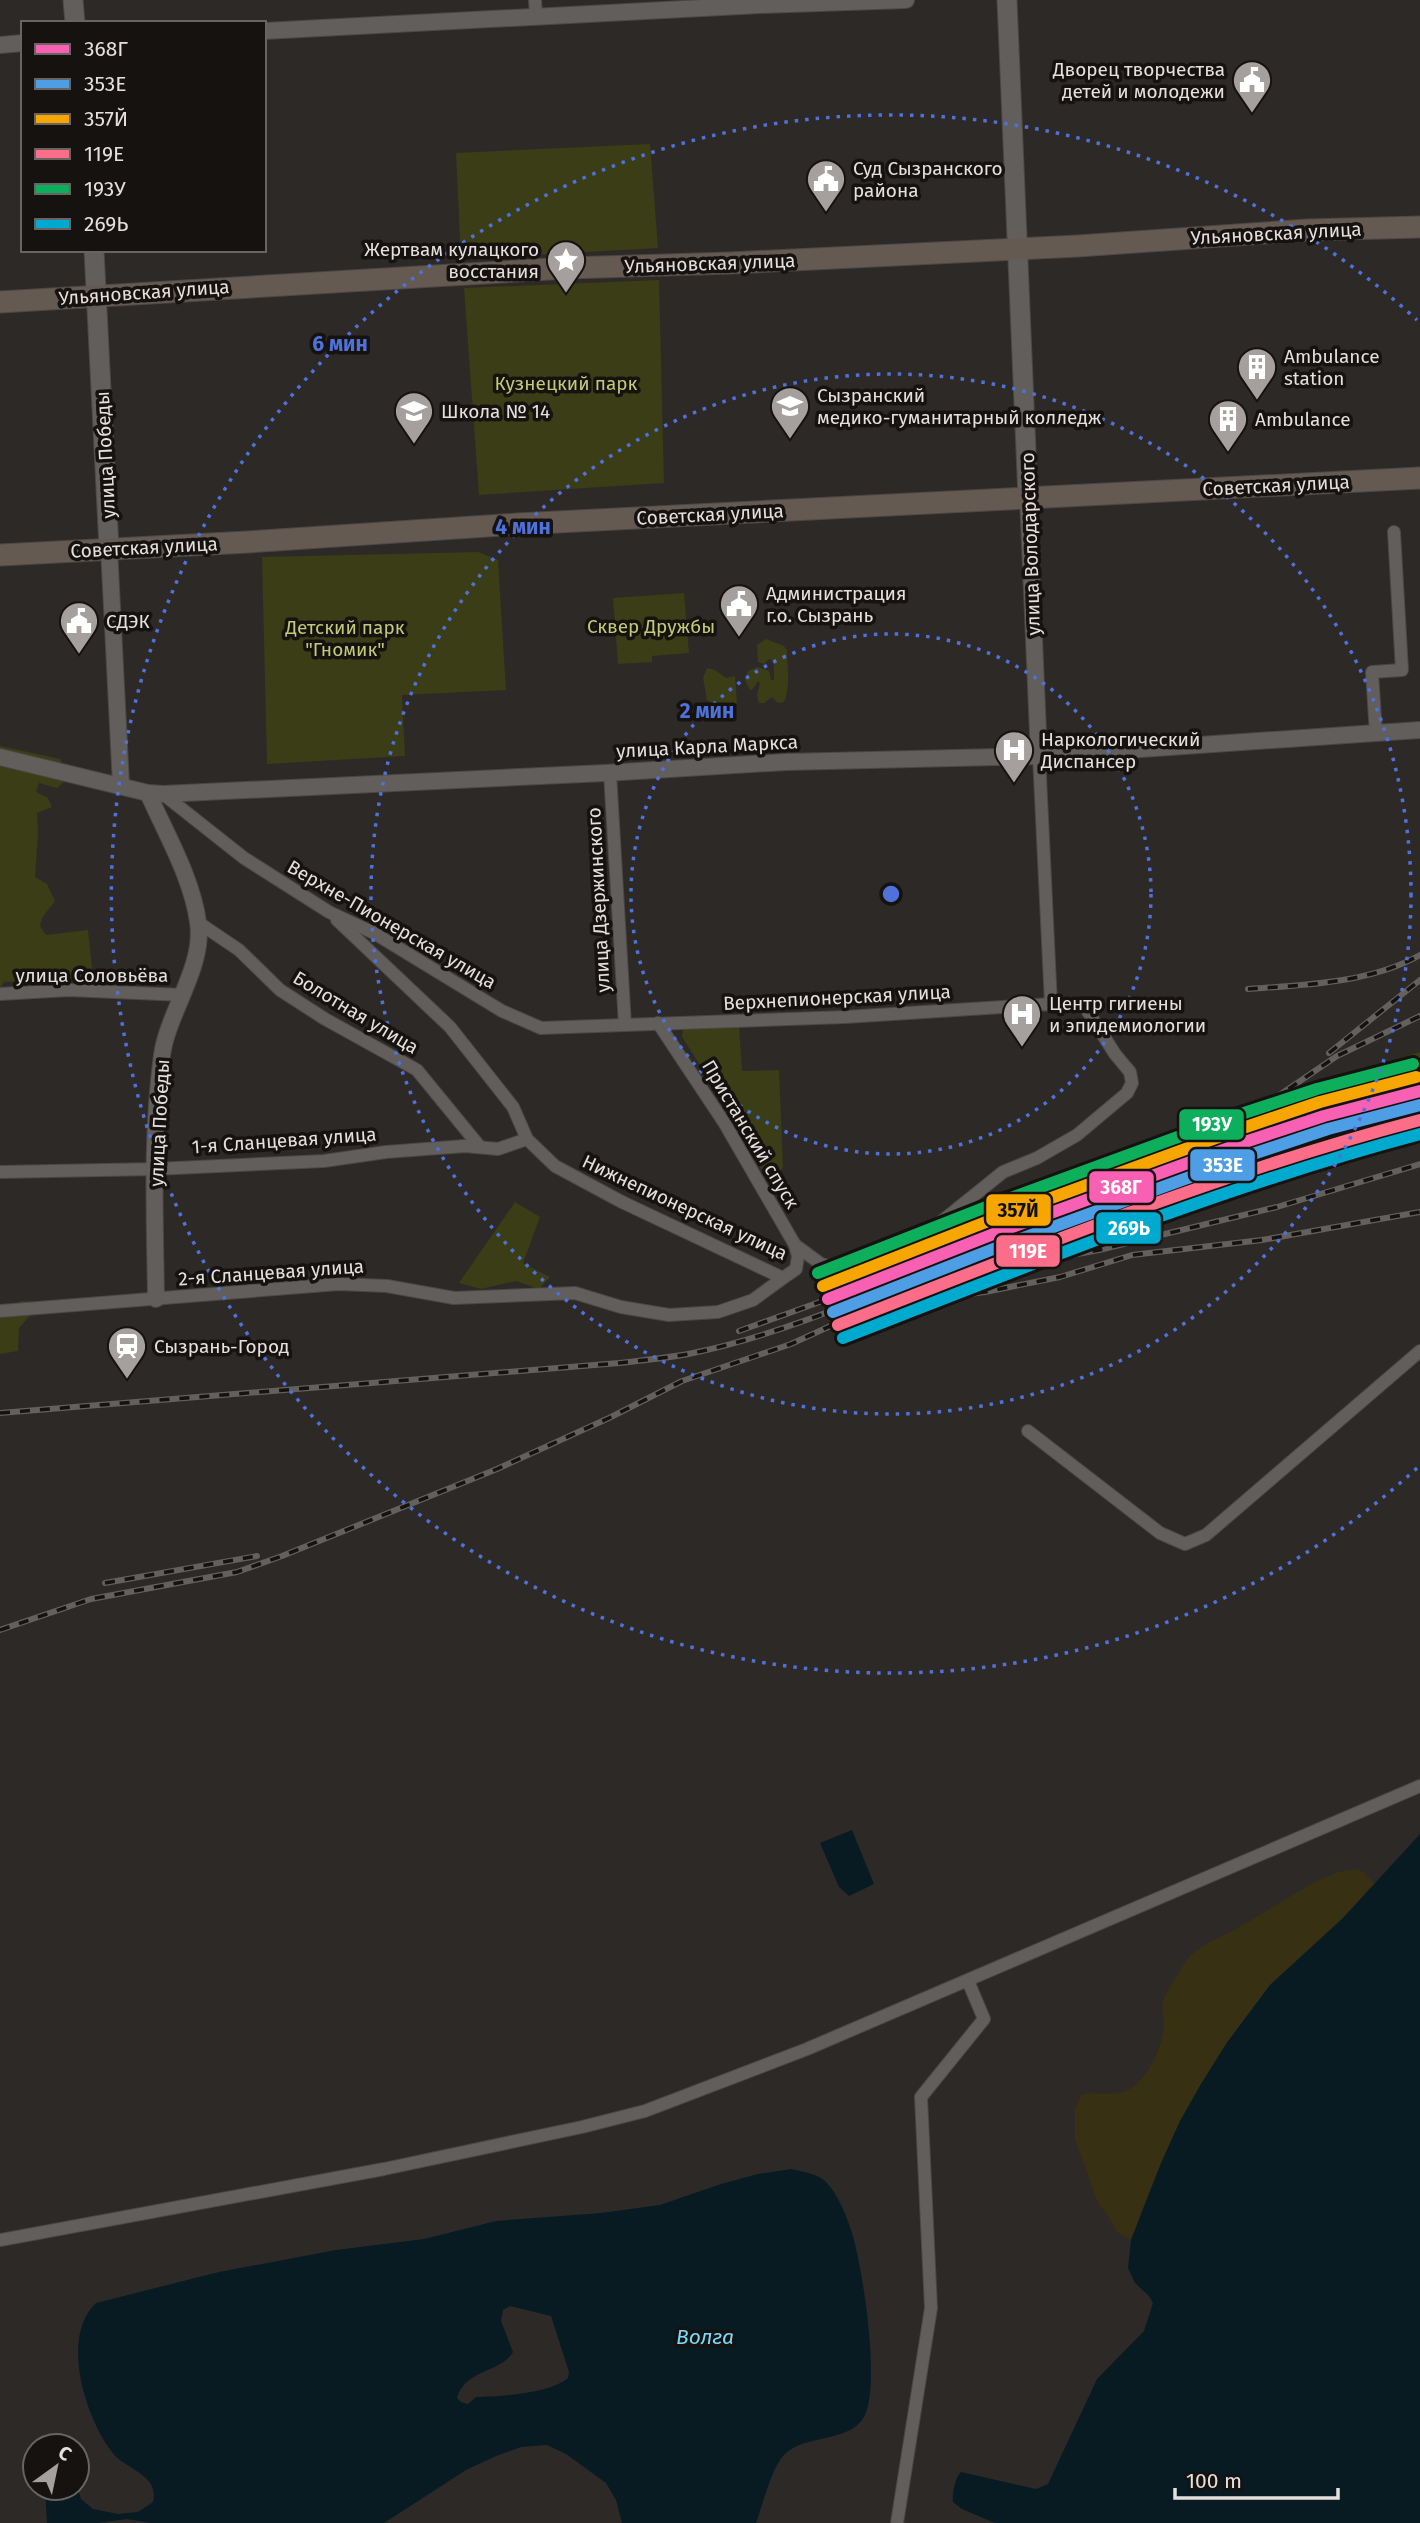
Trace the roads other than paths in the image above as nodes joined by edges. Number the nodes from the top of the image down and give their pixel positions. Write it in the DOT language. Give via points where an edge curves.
graph roads {
  1 [pos="73,0"];
  2 [pos="906,0"];
  3 [pos="1007,0"];
  4 [pos="536,8"];
  5 [pos="75,21"];
  6 [pos="266,31"];
  7 [pos="21,43"];
  8 [pos="0,45"];
  9 [pos="1420,227"];
  10 [pos="1017,248"];
  11 [pos="94,252"];
  12 [pos="98,295"];
  13 [pos="0,302"];
  14 [pos="1420,478"];
  15 [pos="1028,498"];
  16 [pos="1394,532"];
  17 [pos="109,548"];
  18 [pos="0,555"];
  19 [pos="1420,730"];
  20 [pos="1376,734"];
  21 [pos="1039,756"];
  22 [pos="0,757"];
  23 [pos="610,773"];
  24 [pos="121,785"];
  25 [pos="156,794"];
  26 [pos="329,912"];
  27 [pos="199,923"];
  28 [pos="0,994"];
  29 [pos="183,995"];
  30 [pos="1051,1004"];
  31 [pos="658,1023"];
  32 [pos="625,1025"];
  33 [pos="527,1139"];
  34 [pos="480,1147"];
  35 [pos="155,1169"];
  36 [pos="0,1172"];
  37 [pos="795,1245"];
  38 [pos="796,1269"];
  39 [pos="783,1278"];
  40 [pos="156,1299"];
  41 [pos="0,1311"];
  42 [pos="1420,1351"];
  43 [pos="1028,1431"];
  44 [pos="1420,1786"];
  45 [pos="968,1981"];
  46 [pos="0,2240"];
  47 [pos="897,2523"];
  1 -- 5 [label="main road"];
  2 -- 4 [label="street"];
  3 -- 10 [label="main road, улица Володарского"];
  4 -- 6 [label="street"];
  7 -- 8 [label="street"];
  9 -- 10 [label="main road, Ульяновская улица"];
  10 -- 12 [label="main road, Ульяновская улица"];
  10 -- 15 [label="main road, улица Володарского"];
  11 -- 12 [label="main road, улица Победы"];
  12 -- 13 [label="main road, Ульяновская улица"];
  12 -- 17 [label="main road, улица Победы"];
  14 -- 15 [label="main road, Советская улица"];
  15 -- 17 [label="main road, Советская улица"];
  15 -- 21 [label="street, улица Володарского"];
  16 -- 20 [label="street" via="1402,670 1372,672"];
  17 -- 18 [label="main road, Советская улица"];
  17 -- 24 [label="street, улица Победы"];
  19 -- 20 [label="street, улица Карла Маркса"];
  20 -- 21 [label="street, улица Карла Маркса"];
  21 -- 23 [label="street, улица Карла Маркса" via="786,762"];
  21 -- 30 [label="street, улица Володарского"];
  22 -- 24 [label="street, улица Карла Маркса"];
  23 -- 25 [label="street, улица Карла Маркса"];
  23 -- 32 [label="street, улица Дзержинского"];
  24 -- 25 [label="street, улица Карла Маркса"];
  25 -- 26 [label="street, Верхне-Пионерская улица"];
  25 -- 27 [label="street, улица Победы"];
  26 -- 32 [label="street, Верхне-Пионерская улица" via="374,933 502,1011 541,1028"];
  26 -- 33 [label="street" via="450,1027 513,1107"];
  27 -- 29 [label="street, улица Победы" via="199,945"];
  27 -- 34 [label="street, Болотная улица" via="239,950 280,990 417,1070"];
  28 -- 29 [label="street, улица Соловьёва" via="69,990"];
  29 -- 35 [label="street, улица Победы" via="163,1051"];
  30 -- 31 [label="street, Верхнепионерская улица"];
  30 -- 37 [label="street, Верхнепионерская улица" via="1085,1007 1130,1072 1132,1083 1127,1093 1077,1135 1003,1172 936,1226 921,1244 863,1265 835,1268 821,1264"];
  31 -- 32 [label="street, Верхнепионерская улица"];
  31 -- 37 [label="street, Пристанский спуск" via="725,1124"];
  33 -- 34 [label="street, 1-я Сланцевая улица" via="498,1149"];
  33 -- 39 [label="street, Нижнепионерская улица" via="555,1166"];
  34 -- 35 [label="street, 1-я Сланцевая улица"];
  35 -- 36 [label="street, 1-я Сланцевая улица"];
  35 -- 40 [label="street, улица Победы"];
  37 -- 38 [label="street, Пристанский спуск"];
  38 -- 39 [label="street, Нижнепионерская улица"];
  39 -- 40 [label="street, 2-я Сланцевая улица" via="753,1300 718,1312 669,1315 575,1293 454,1298 387,1286 339,1284"];
  40 -- 41 [label="street, 2-я Сланцевая улица"];
  42 -- 43 [label="street" via="1206,1535 1185,1544 1160,1533"];
  44 -- 45 [label="street"];
  45 -- 46 [label="street" via="645,2111 397,2166"];
  45 -- 47 [label="street" via="984,2020 922,2097 932,2308"];
}
